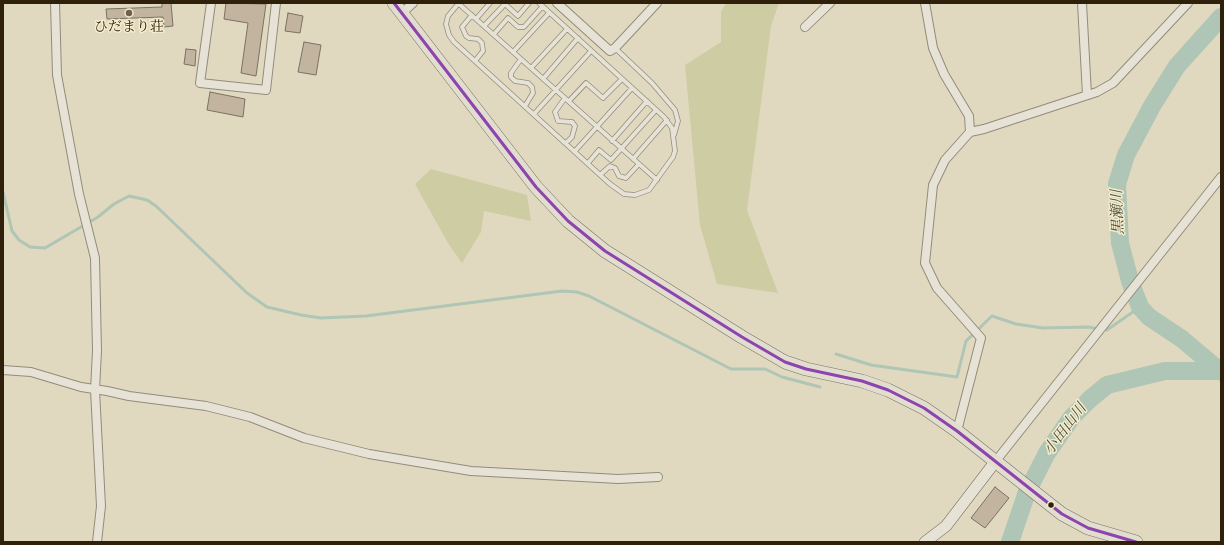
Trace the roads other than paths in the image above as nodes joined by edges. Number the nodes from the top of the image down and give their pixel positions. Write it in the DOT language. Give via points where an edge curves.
graph roads {
  1 [pos="55,3"];
  2 [pos="211,3"];
  3 [pos="276,3"];
  4 [pos="412,3"];
  5 [pos="459,3"];
  6 [pos="490,3"];
  7 [pos="530,3"];
  8 [pos="538,3"];
  9 [pos="557,3"];
  10 [pos="657,3"];
  11 [pos="830,3"];
  12 [pos="925,3"];
  13 [pos="1082,3"];
  14 [pos="1188,3"];
  15 [pos="542,7"];
  16 [pos="398,8"];
  17 [pos="549,13"];
  18 [pos="474,17"];
  19 [pos="484,26"];
  20 [pos="804,27"];
  21 [pos="567,29"];
  22 [pos="494,34"];
  23 [pos="578,38"];
  24 [pos="615,48"];
  25 [pos="591,51"];
  26 [pos="513,52"];
  27 [pos="521,59"];
  28 [pos="475,61"];
  29 [pos="531,68"];
  30 [pos="543,78"];
  31 [pos="622,79"];
  32 [pos="632,88"];
  33 [pos="556,90"];
  34 [pos="1087,95"];
  35 [pos="567,100"];
  36 [pos="647,101"];
  37 [pos="525,106"];
  38 [pos="656,110"];
  39 [pos="534,114"];
  40 [pos="666,120"];
  41 [pos="597,127"];
  42 [pos="970,132"];
  43 [pos="674,137"];
  44 [pos="612,141"];
  45 [pos="566,144"];
  46 [pos="621,148"];
  47 [pos="575,151"];
  48 [pos="633,159"];
  49 [pos="588,163"];
  50 [pos="639,164"];
  51 [pos="600,175"];
  52 [pos="1221,177"];
  53 [pos="657,180"];
  54 [pos="3,370"];
  55 [pos="95,390"];
  56 [pos="956,431"];
  57 [pos="995,462"];
  58 [pos="658,477"];
  59 [pos="1122,541"];
  60 [pos="97,542"];
  61 [pos="925,542"];
  62 [pos="1136,542"];
  1 -- 55 [label="street" via="57,75 83,211 95,258"];
  2 -- 3 [label="street" via="200,83 266,90"];
  4 -- 16 [label="street"];
  5 -- 18 [label="lane"];
  5 -- 28 [label="lane" via="448,16 446,29 454,42"];
  6 -- 18 [label="lane"];
  7 -- 19 [label="lane" via="518,16 505,4"];
  8 -- 15 [label="lane"];
  9 -- 24 [label="street" via="610,51"];
  10 -- 24 [label="street"];
  11 -- 20 [label="street"];
  12 -- 42 [label="street" via="933,48 944,74 969,116"];
  13 -- 34 [label="street"];
  14 -- 34 [label="street" via="1113,83"];
  15 -- 17 [label="lane"];
  15 -- 22 [label="lane" via="524,27 518,27 508,18"];
  16 -- 56 [label="main road" via="536,187 589,239 639,273 785,362 888,390 924,408"];
  17 -- 21 [label="lane"];
  17 -- 26 [label="lane"];
  18 -- 19 [label="lane"];
  18 -- 28 [label="lane" via="462,28 466,36 478,39 482,43 483,51"];
  19 -- 22 [label="lane"];
  21 -- 23 [label="lane"];
  21 -- 29 [label="lane"];
  22 -- 26 [label="lane"];
  23 -- 25 [label="lane"];
  23 -- 30 [label="lane"];
  24 -- 43 [label="lane" via="652,83 675,110 678,121"];
  25 -- 31 [label="lane"];
  25 -- 33 [label="lane"];
  26 -- 27 [label="lane"];
  27 -- 29 [label="lane"];
  27 -- 37 [label="lane" via="510,73 515,81 528,83 532,87 533,93"];
  28 -- 37 [label="lane"];
  29 -- 30 [label="lane"];
  30 -- 33 [label="lane"];
  31 -- 32 [label="lane"];
  31 -- 35 [label="lane" via="603,98 586,83"];
  32 -- 36 [label="lane"];
  32 -- 41 [label="lane"];
  33 -- 35 [label="lane"];
  33 -- 39 [label="lane"];
  34 -- 42 [label="street"];
  35 -- 41 [label="lane"];
  35 -- 45 [label="lane" via="555,112 558,121 572,122 575,126 572,137"];
  36 -- 38 [label="lane"];
  36 -- 44 [label="lane"];
  37 -- 39 [label="lane"];
  38 -- 40 [label="lane"];
  38 -- 46 [label="lane"];
  39 -- 45 [label="lane"];
  40 -- 43 [label="lane" via="672,128"];
  40 -- 48 [label="lane"];
  41 -- 44 [label="lane"];
  41 -- 47 [label="lane"];
  42 -- 56 [label="street" via="945,160 933,185 926,263 937,288 981,338"];
  43 -- 53 [label="lane" via="673,157"];
  44 -- 46 [label="lane"];
  45 -- 47 [label="lane"];
  46 -- 48 [label="lane"];
  46 -- 49 [label="lane" via="611,160 599,150"];
  47 -- 49 [label="lane"];
  48 -- 50 [label="lane"];
  49 -- 51 [label="lane"];
  50 -- 51 [label="lane" via="626,178 619,176 616,168 610,166"];
  50 -- 53 [label="lane"];
  51 -- 53 [label="lane" via="624,194 635,195 649,190"];
  52 -- 57 [label="street"];
  54 -- 55 [label="street" via="30,372"];
  55 -- 58 [label="street" via="206,406 250,417 318,442 369,454 471,471 618,478"];
  55 -- 60 [label="street" via="101,506"];
  56 -- 57 [label="main road"];
  57 -- 59 [label="main road" via="1062,514 1088,528"];
  57 -- 61 [label="street" via="946,526"];
  59 -- 62 [label="main road"];
}
